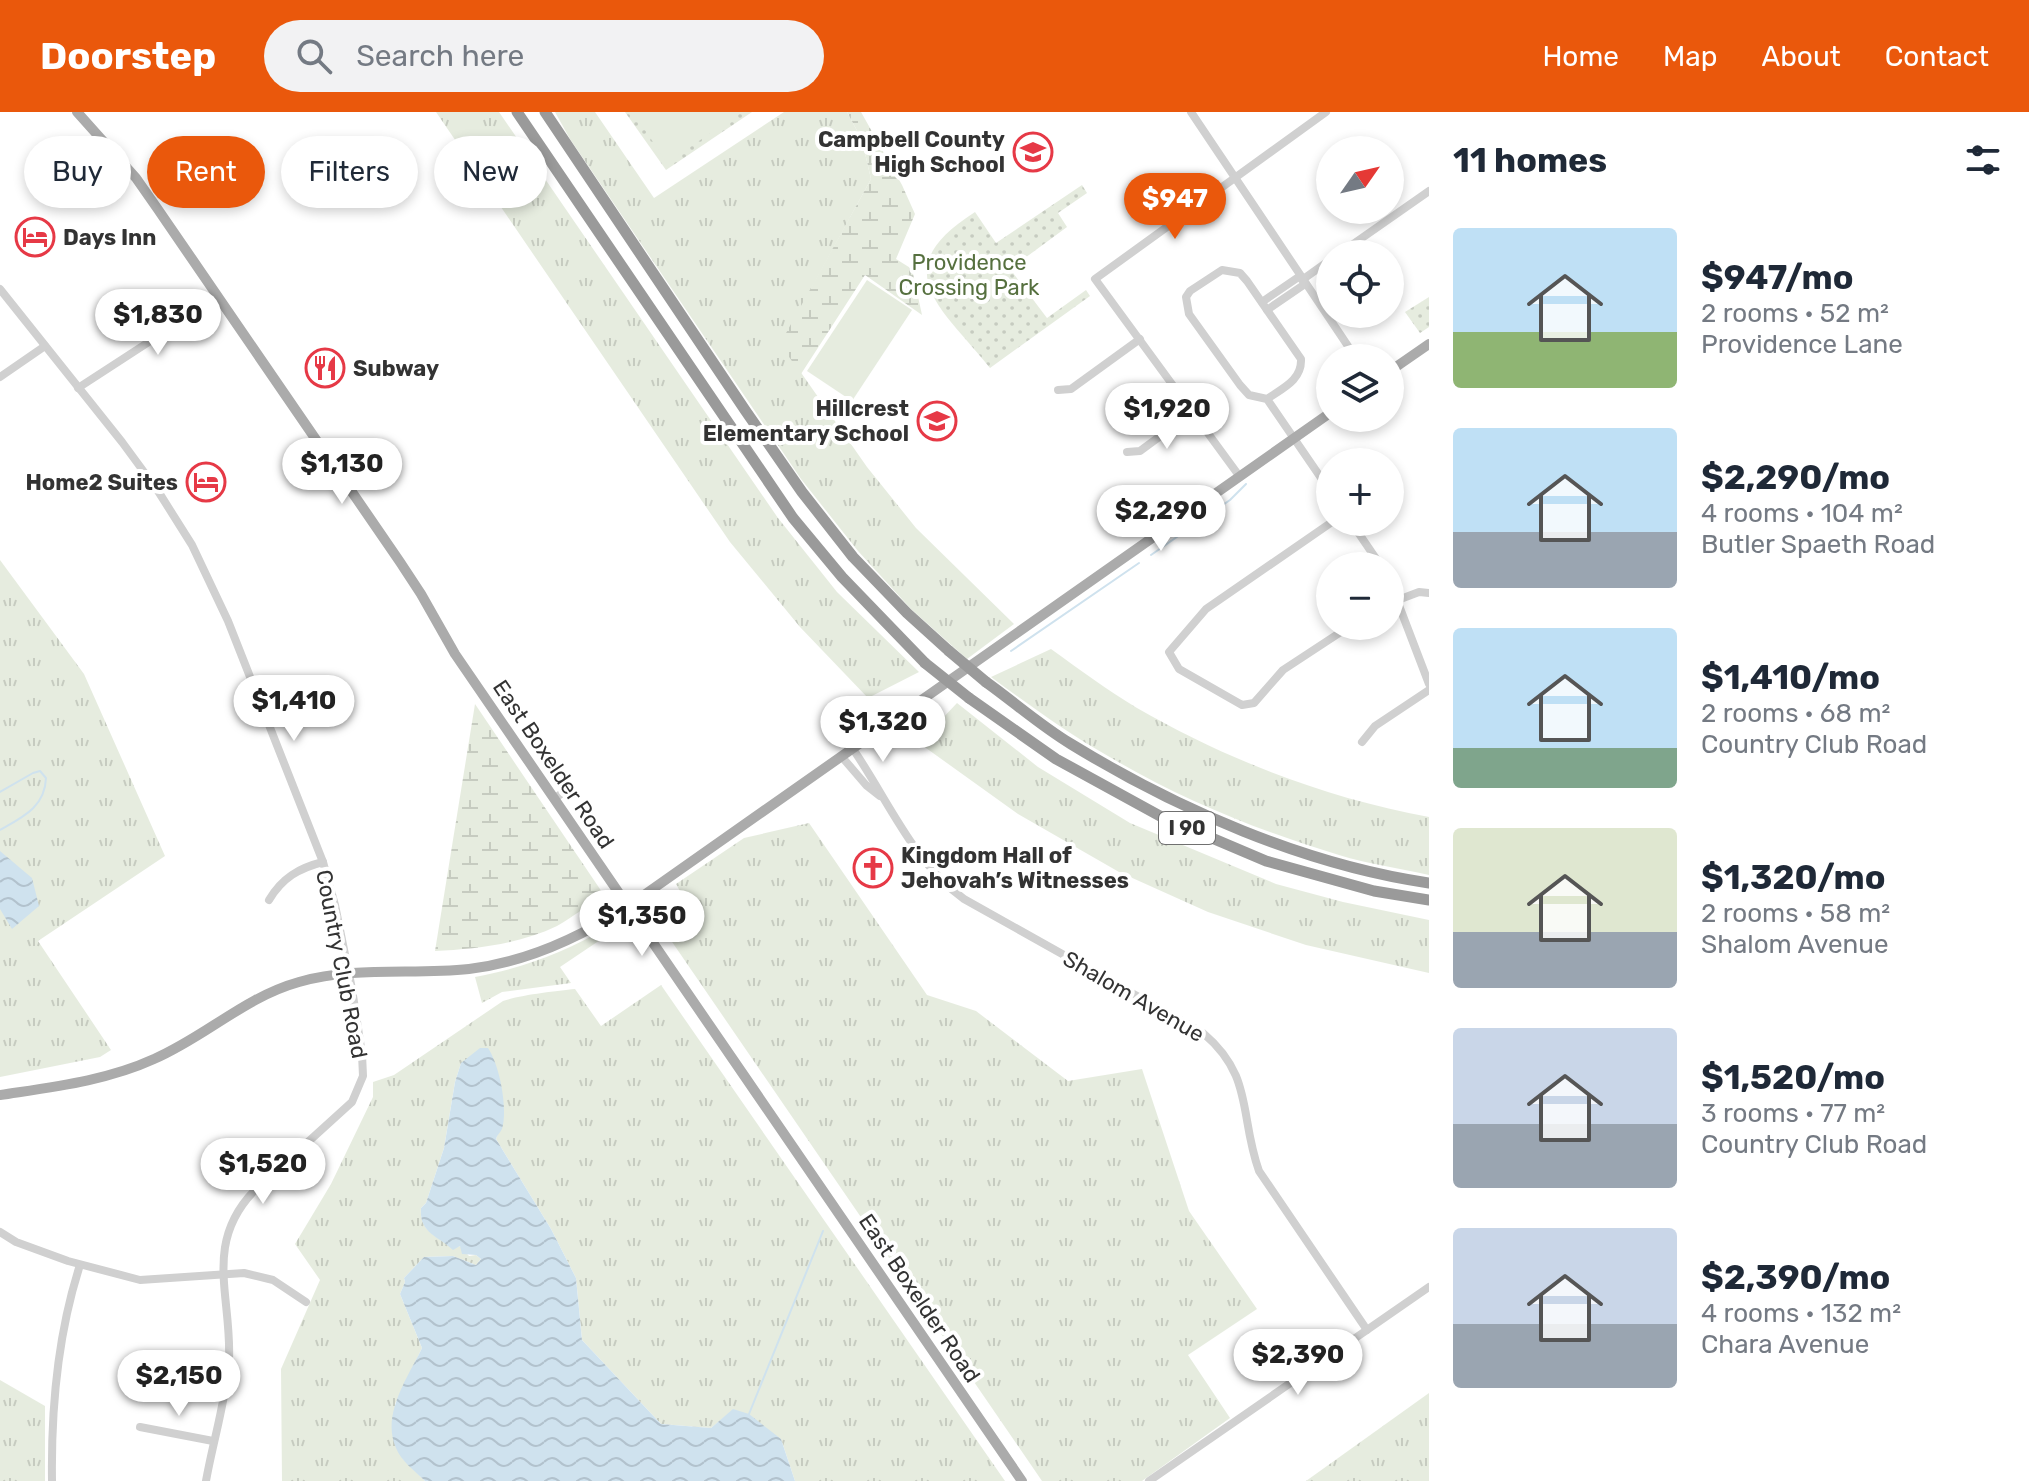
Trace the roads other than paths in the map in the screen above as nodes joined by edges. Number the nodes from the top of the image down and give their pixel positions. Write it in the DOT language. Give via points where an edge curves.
graph roads {
  1 [pos="77,112"];
  2 [pos="511,112"];
  3 [pos="517,112"];
  4 [pos="548,112"];
  5 [pos="1191,112"];
  6 [pos="1326,112"];
  7 [pos="1235,177"];
  8 [pos="1144,181"];
  9 [pos="1429,191"];
  10 [pos="1168,226"];
  11 [pos="603,238"];
  12 [pos="1359,240"];
  13 [pos="1316,270"];
  14 [pos="1302,280"];
  15 [pos="0,289"];
  16 [pos="218,297"];
  17 [pos="1265,306"];
  18 [pos="1140,339"];
  19 [pos="1346,344"];
  20 [pos="1429,344"];
  21 [pos="45,346"];
  22 [pos="1404,361"];
  23 [pos="0,377"];
  24 [pos="78,388"];
  25 [pos="1058,390"];
  26 [pos="1267,399"];
  27 [pos="1193,412"];
  28 [pos="1316,423"];
  29 [pos="1295,438"];
  30 [pos="1127,452"];
  31 [pos="1316,470"];
  32 [pos="1240,477"];
  33 [pos="1316,533"];
  34 [pos="1429,593"];
  35 [pos="1404,597"];
  36 [pos="1404,626"];
  37 [pos="1329,640"];
  38 [pos="1429,687"];
  39 [pos="1362,742"];
  40 [pos="853,749"];
  41 [pos="842,757"];
  42 [pos="569,788"];
  43 [pos="881,797"];
  44 [pos="554,799"];
  45 [pos="323,862"];
  46 [pos="1429,883"];
  47 [pos="269,900"];
  48 [pos="1429,900"];
  49 [pos="627,907"];
  50 [pos="348,972"];
  51 [pos="0,1095"];
  52 [pos="0,1232"];
  53 [pos="80,1265"];
  54 [pos="222,1274"];
  55 [pos="1429,1287"];
  56 [pos="306,1302"];
  57 [pos="1367,1330"];
  58 [pos="140,1427"];
  59 [pos="213,1441"];
  60 [pos="52,1481"];
  61 [pos="206,1481"];
  62 [pos="1022,1481"];
  63 [pos="1149,1481"];
  1 -- 16 [label="main road, East Boxelder Road" via="136,178"];
  2 -- 11 [label="highway, I 90"];
  3 -- 11 [label="highway, I 90"];
  4 -- 46 [label="highway, I 90, bridge" via="802,492 853,557 949,651 1080,749 1130,778 1228,825 1322,858"];
  5 -- 7 [label="street"];
  6 -- 7 [label="street"];
  7 -- 10 [label="street"];
  7 -- 14 [label="street"];
  8 -- 10 [label="street" via="1147,196"];
  9 -- 12 [label="street"];
  10 -- 18 [label="street" via="1095,279"];
  11 -- 48 [label="highway, I 90, bridge" via="793,518 925,663 1056,759 1160,816 1266,861 1374,891"];
  13 -- 14 [label="street"];
  14 -- 17 [label="street"];
  14 -- 19 [label="street"];
  15 -- 21 [label="street, Country Club Road"];
  16 -- 24 [label="street"];
  16 -- 44 [label="main road, East Boxelder Road"];
  17 -- 26 [label="street" via="1301,359 1302,369"];
  17 -- 26 [label="street" via="1240,273 1222,270 1186,297 1186,306 1240,385 1249,395"];
  18 -- 25 [label="street" via="1071,389"];
  18 -- 27 [label="street"];
  20 -- 22 [label="main road"];
  21 -- 23 [label="street"];
  21 -- 24 [label="street, Country Club Road"];
  24 -- 45 [label="street, Country Club Road" via="158,491 197,556"];
  26 -- 29 [label="street"];
  27 -- 30 [label="street" via="1140,451"];
  27 -- 32 [label="street"];
  28 -- 29 [label="main road"];
  29 -- 31 [label="street"];
  29 -- 32 [label="main road"];
  32 -- 40 [label="main road"];
  33 -- 37 [label="street" via="1206,609 1169,652 1179,669 1242,705 1254,703 1283,670"];
  34 -- 35 [label="street"];
  36 -- 38 [label="street"];
  38 -- 39 [label="street" via="1375,726"];
  40 -- 41 [label="main road"];
  40 -- 43 [label="street, Shalom Avenue"];
  41 -- 43 [label="street, Shalom Avenue"];
  41 -- 49 [label="main road"];
  42 -- 44 [label="street"];
  43 -- 57 [label="street, Shalom Avenue" via="931,869 956,893 1215,1043 1241,1086 1259,1171"];
  44 -- 49 [label="main road, East Boxelder Road"];
  45 -- 47 [label="street" via="286,878"];
  45 -- 50 [label="street, Country Club Road"];
  49 -- 50 [label="main road" via="561,944 502,963"];
  49 -- 62 [label="main road, East Boxelder Road"];
  50 -- 51 [label="main road" via="266,994 130,1069"];
  50 -- 54 [label="street, Country Club Road" via="362,1054 359,1090 243,1203 229,1227"];
  52 -- 53 [label="street"];
  53 -- 54 [label="street" via="140,1280"];
  53 -- 60 [label="street" via="59,1361"];
  54 -- 56 [label="street" via="273,1280"];
  54 -- 59 [label="street, Country Club Road" via="229,1358"];
  55 -- 57 [label="street"];
  57 -- 63 [label="street"];
  58 -- 59 [label="street"];
  59 -- 61 [label="street, Country Club Road"];
}
